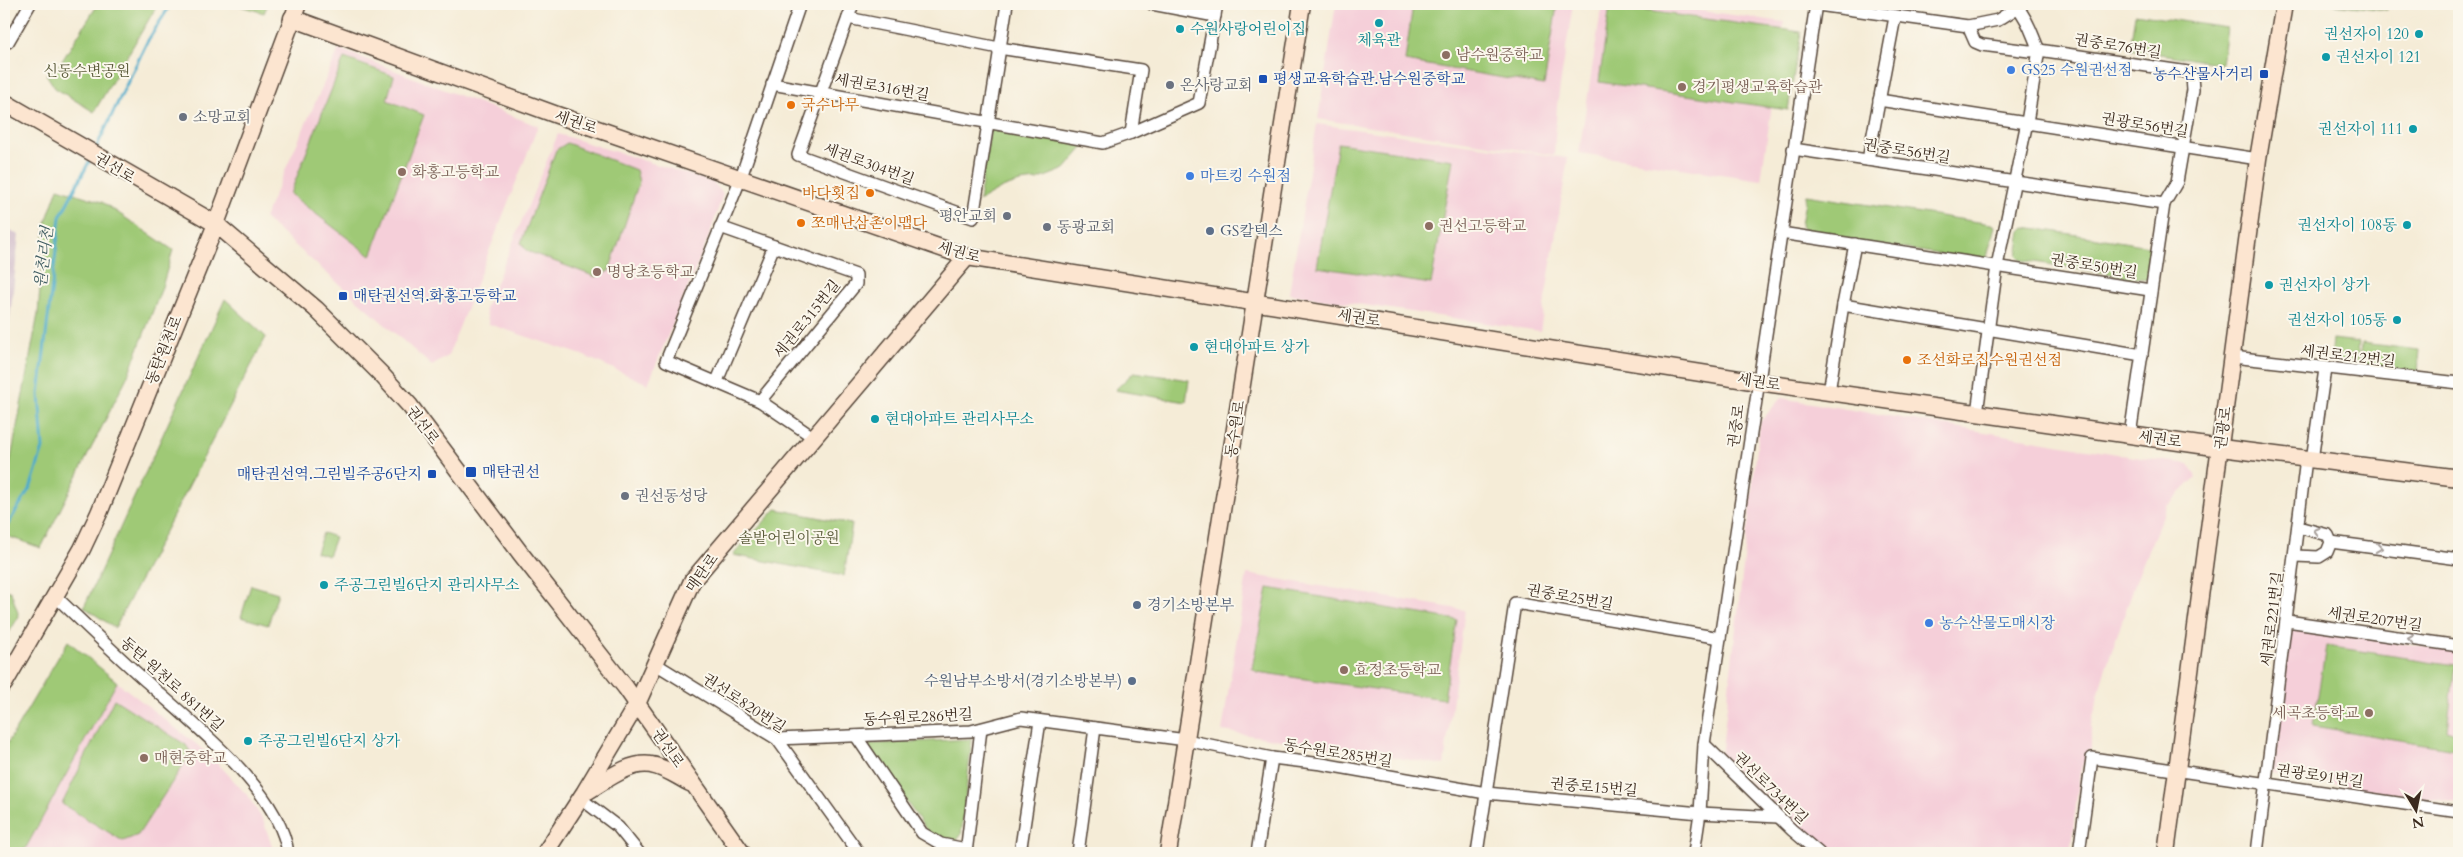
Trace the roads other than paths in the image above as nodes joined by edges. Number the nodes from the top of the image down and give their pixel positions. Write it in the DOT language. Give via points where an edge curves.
graph roads {
  1 [pos="30,4"];
  2 [pos="800,4"];
  3 [pos="853,4"];
  4 [pos="1007,4"];
  5 [pos="1152,4"];
  6 [pos="1302,4"];
  7 [pos="1811,4"];
  8 [pos="1816,4"];
  9 [pos="2284,4"];
  10 [pos="2021,6"];
  11 [pos="1216,10"];
  12 [pos="295,11"];
  13 [pos="1895,16"];
  14 [pos="848,18"];
  15 [pos="1968,26"];
  16 [pos="4,40"];
  17 [pos="999,48"];
  18 [pos="2039,50"];
  19 [pos="772,84"];
  20 [pos="820,92"];
  21 [pos="1879,100"];
  22 [pos="4,102"];
  23 [pos="987,120"];
  24 [pos="2027,122"];
  25 [pos="1131,133"];
  26 [pos="2183,146"];
  27 [pos="1793,149"];
  28 [pos="2258,159"];
  29 [pos="1868,160"];
  30 [pos="740,180"];
  31 [pos="2016,183"];
  32 [pos="2164,204"];
  33 [pos="216,224"];
  34 [pos="720,227"];
  35 [pos="1780,233"];
  36 [pos="1855,244"];
  37 [pos="774,246"];
  38 [pos="967,257"];
  39 [pos="1998,266"];
  40 [pos="2150,290"];
  41 [pos="1256,302"];
  42 [pos="1843,306"];
  43 [pos="1989,330"];
  44 [pos="2142,355"];
  45 [pos="2233,357"];
  46 [pos="2326,369"];
  47 [pos="717,381"];
  48 [pos="1758,382"];
  49 [pos="2459,383"];
  50 [pos="1829,392"];
  51 [pos="760,401"];
  52 [pos="1977,413"];
  53 [pos="2130,435"];
  54 [pos="814,437"];
  55 [pos="2221,448"];
  56 [pos="2309,459"];
  57 [pos="2459,478"];
  58 [pos="2298,527"];
  59 [pos="2331,542"];
  60 [pos="2295,556"];
  61 [pos="2459,559"];
  62 [pos="55,596"];
  63 [pos="2287,621"];
  64 [pos="1720,638"];
  65 [pos="2459,646"];
  66 [pos="654,663"];
  67 [pos="4,684"];
  68 [pos="637,704"];
  69 [pos="1040,721"];
  70 [pos="1095,728"];
  71 [pos="981,729"];
  72 [pos="856,736"];
  73 [pos="777,739"];
  74 [pos="1186,740"];
  75 [pos="1704,744"];
  76 [pos="1272,758"];
  77 [pos="2176,770"];
  78 [pos="2267,784"];
  79 [pos="694,786"];
  80 [pos="1486,793"];
  81 [pos="582,795"];
  82 [pos="2459,812"];
  83 [pos="1700,813"];
  84 [pos="1778,817"];
  85 [pos="966,851"];
  86 [pos="288,853"];
  87 [pos="544,853"];
  88 [pos="640,853"];
  89 [pos="742,853"];
  90 [pos="859,853"];
  91 [pos="1020,853"];
  92 [pos="1078,853"];
  93 [pos="1168,853"];
  94 [pos="1257,853"];
  95 [pos="1476,853"];
  96 [pos="1694,853"];
  97 [pos="1819,853"];
  98 [pos="2079,853"];
  99 [pos="2166,853"];
  100 [pos="2257,853"];
  1 -- 16 [label="street" via="8,42"];
  2 -- 19 [label="street"];
  3 -- 14 [label="street, 세권로304번길"];
  4 -- 17 [label="street, 세권로304번길"];
  5 -- 11 [label="street"];
  6 -- 41 [label="street, 동수원로"];
  7 -- 8 [label="street"];
  8 -- 13 [label="street"];
  8 -- 27 [label="street, 권중로"];
  9 -- 28 [label="street, 권광로"];
  10 -- 15 [label="street" via="1998,20"];
  10 -- 18 [label="street"];
  11 -- 25 [label="street" via="1199,104"];
  12 -- 30 [label="street, 세권로" via="487,90"];
  12 -- 33 [label="street, 동탄원천로"];
  13 -- 15 [label="street"];
  13 -- 21 [label="street"];
  14 -- 17 [label="street"];
  14 -- 20 [label="street, 세권로304번길"];
  15 -- 18 [label="street" via="1975,42 1982,45"];
  17 -- 23 [label="street, 세권로304번길"];
  17 -- 25 [label="street" via="1141,70"];
  18 -- 24 [label="street"];
  18 -- 26 [label="street, 권중로76번길" via="2188,72 2192,76 2192,90"];
  19 -- 20 [label="street, 세권로316번길"];
  19 -- 30 [label="street"];
  20 -- 23 [label="street, 세권로316번길"];
  20 -- 23 [label="street, 세권로304번길" via="798,155 973,218"];
  21 -- 24 [label="street, 권광로56번길"];
  21 -- 29 [label="street"];
  22 -- 33 [label="street, 권선로"];
  23 -- 25 [label="street" via="1103,143"];
  24 -- 26 [label="street, 권광로56번길"];
  24 -- 31 [label="street"];
  26 -- 28 [label="street, 권광로56번길"];
  26 -- 32 [label="street" via="2177,182"];
  27 -- 29 [label="street, 권중로56번길"];
  27 -- 35 [label="street, 권중로"];
  28 -- 45 [label="street, 권광로"];
  29 -- 31 [label="street, 권중로56번길"];
  30 -- 34 [label="street"];
  30 -- 38 [label="street, 세권로"];
  31 -- 32 [label="street, 권중로56번길"];
  31 -- 39 [label="street"];
  32 -- 40 [label="street"];
  33 -- 62 [label="street, 동탄원천로" via="98,513"];
  33 -- 68 [label="street, 권선로" via="316,309 410,406"];
  34 -- 37 [label="street, 세권로315번길"];
  34 -- 47 [label="street" via="666,361"];
  35 -- 36 [label="street, 권중로50번길"];
  35 -- 48 [label="street, 권중로"];
  36 -- 39 [label="street, 권중로50번길"];
  36 -- 42 [label="street"];
  37 -- 47 [label="street"];
  37 -- 51 [label="street, 세권로315번길" via="856,276 856,284"];
  38 -- 41 [label="street, 세권로"];
  38 -- 54 [label="street, 매탄로"];
  39 -- 40 [label="street, 권중로50번길"];
  39 -- 43 [label="street"];
  40 -- 44 [label="street, 권중로50번길"];
  41 -- 48 [label="street, 세권로"];
  41 -- 74 [label="street, 동수원로"];
  42 -- 43 [label="street"];
  42 -- 50 [label="street"];
  43 -- 44 [label="street"];
  43 -- 52 [label="street"];
  44 -- 53 [label="street, 권중로50번길"];
  45 -- 46 [label="street, 세권로212번길"];
  45 -- 55 [label="street, 권광로"];
  46 -- 49 [label="street, 세권로212번길"];
  46 -- 56 [label="street, 세권로221번길"];
  47 -- 51 [label="street"];
  48 -- 50 [label="street, 세권로"];
  48 -- 64 [label="street, 권중로"];
  50 -- 52 [label="street, 세권로"];
  51 -- 54 [label="street"];
  52 -- 53 [label="street, 세권로"];
  53 -- 55 [label="street, 세권로"];
  54 -- 66 [label="street, 매탄로" via="692,581"];
  55 -- 56 [label="street, 세권로"];
  55 -- 77 [label="street, 권광로"];
  56 -- 57 [label="street, 세권로"];
  56 -- 58 [label="street, 세권로221번길"];
  59 -- 58 [label="street, one-way" via="2328,535"];
  58 -- 60 [label="street, 세권로221번길"];
  59 -- 60 [label="street" via="2328,552 2318,557"];
  59 -- 61 [label="street, one-way"];
  60 -- 63 [label="street, 세권로221번길"];
  62 -- 67 [label="street, 동탄원천로"];
  62 -- 86 [label="street, 동탄 원천로 881번길" via="207,733 268,807 286,837"];
  65 -- 63 [label="street, 세권로207번길, one-way"];
  63 -- 78 [label="street, 세권로221번길"];
  64 -- 75 [label="street, 권중로"];
  64 -- 80 [label="street, 권중로25번길" via="1515,603"];
  66 -- 68 [label="street, 매탄로"];
  66 -- 73 [label="street, 권선로820번길"];
  68 -- 79 [label="street, 권선로"];
  68 -- 81 [label="street, 매탄로"];
  69 -- 70 [label="street, 동수원로286번길"];
  69 -- 71 [label="street, 동수원로286번길" via="1021,718"];
  69 -- 91 [label="street"];
  70 -- 74 [label="street, 동수원로286번길"];
  70 -- 92 [label="street"];
  71 -- 72 [label="street, 동수원로286번길"];
  71 -- 85 [label="street"];
  72 -- 73 [label="street, 동수원로286번길"];
  72 -- 85 [label="street, 동수원로286번길" via="922,834"];
  73 -- 90 [label="street, 권선로820번길"];
  74 -- 76 [label="street, 동수원로285번길"];
  74 -- 93 [label="street, 동수원로"];
  75 -- 83 [label="street, 권중로"];
  75 -- 84 [label="street, 권선로734번길"];
  76 -- 80 [label="street, 동수원로285번길"];
  76 -- 94 [label="street"];
  77 -- 78 [label="street, 권광로91번길"];
  77 -- 98 [label="street, 권광로91번길" via="2092,758"];
  77 -- 99 [label="street, 권광로"];
  78 -- 82 [label="street, 권광로91번길"];
  78 -- 100 [label="street, 세권로221번길"];
  79 -- 81 [label="street" via="662,768 645,764 627,769"];
  79 -- 89 [label="street, 권선로"];
  80 -- 83 [label="street, 권중로15번길"];
  80 -- 95 [label="street"];
  81 -- 87 [label="street, 매탄로"];
  81 -- 88 [label="street" via="618,827"];
  83 -- 84 [label="street, 권중로15번길"];
  83 -- 96 [label="street, 권중로"];
  84 -- 97 [label="street, 권선로734번길"];
}
